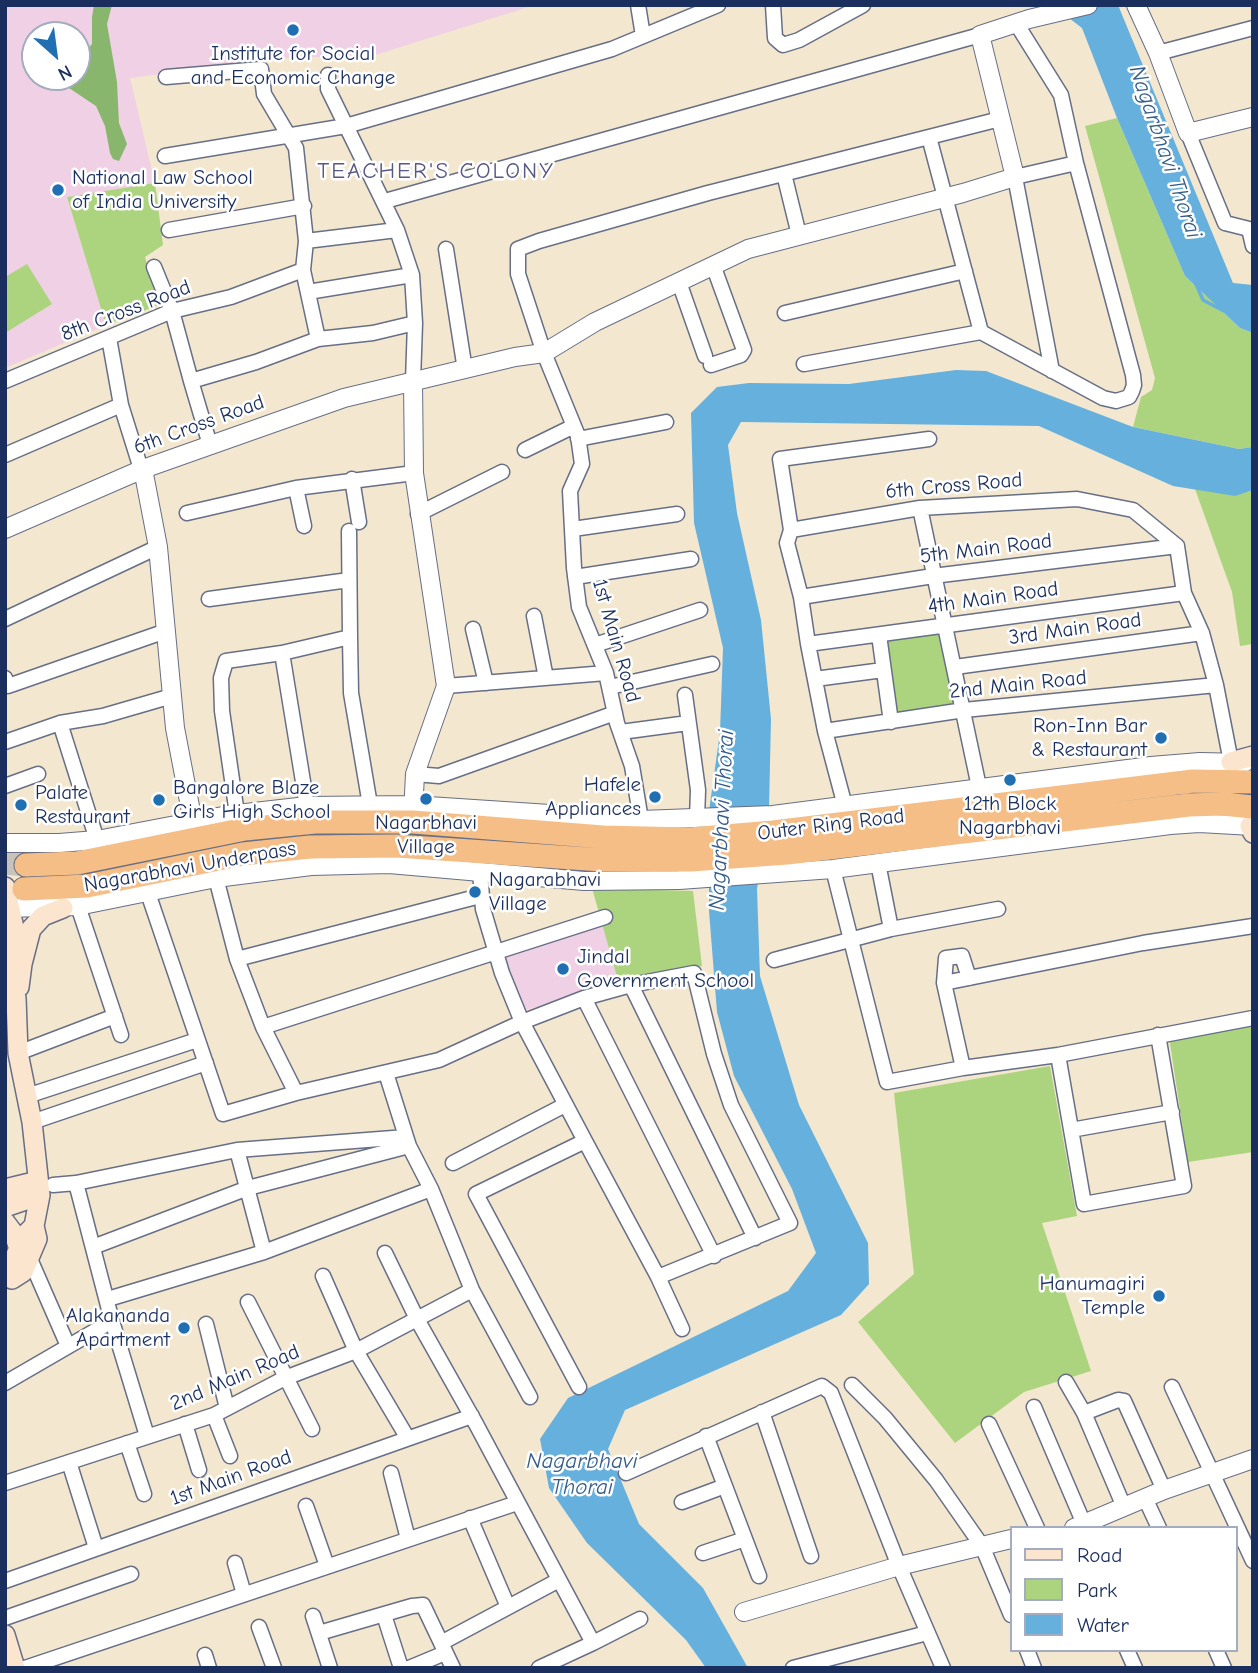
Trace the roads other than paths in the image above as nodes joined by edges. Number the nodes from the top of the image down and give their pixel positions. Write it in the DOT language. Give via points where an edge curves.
graph roads {
  1 [pos="638,5"];
  2 [pos="773,5"];
  3 [pos="863,5"];
  4 [pos="1088,5"];
  5 [pos="1136,5"];
  6 [pos="714,6"];
  7 [pos="1023,21"];
  8 [pos="1253,28"];
  9 [pos="979,35"];
  10 [pos="643,36"];
  11 [pos="1158,53"];
  12 [pos="328,75"];
  13 [pos="166,77"];
  14 [pos="1253,117"];
  15 [pos="1000,119"];
  16 [pos="345,126"];
  17 [pos="1188,133"];
  18 [pos="291,136"];
  19 [pos="929,137"];
  20 [pos="165,156"];
  21 [pos="1076,163"];
  22 [pos="783,174"];
  23 [pos="1015,177"];
  24 [pos="945,198"];
  25 [pos="385,201"];
  26 [pos="304,206"];
  27 [pos="1253,217"];
  28 [pos="1225,223"];
  29 [pos="169,230"];
  30 [pos="397,230"];
  31 [pos="799,234"];
  32 [pos="306,241"];
  33 [pos="1253,246"];
  34 [pos="446,249"];
  35 [pos="713,265"];
  36 [pos="153,267"];
  37 [pos="303,270"];
  38 [pos="965,271"];
  39 [pos="412,275"];
  40 [pos="679,282"];
  41 [pos="308,292"];
  42 [pos="172,311"];
  43 [pos="785,313"];
  44 [pos="415,323"];
  45 [pos="981,332"];
  46 [pos="109,338"];
  47 [pos="318,340"];
  48 [pos="544,353"];
  49 [pos="804,364"];
  50 [pos="465,370"];
  51 [pos="1052,371"];
  52 [pos="5,381"];
  53 [pos="191,381"];
  54 [pos="413,381"];
  55 [pos="121,405"];
  56 [pos="666,422"];
  57 [pos="576,433"];
  58 [pos="929,439"];
  59 [pos="210,445"];
  60 [pos="525,450"];
  61 [pos="5,454"];
  62 [pos="142,469"];
  63 [pos="502,472"];
  64 [pos="414,473"];
  65 [pos="352,479"];
  66 [pos="296,488"];
  67 [pos="920,508"];
  68 [pos="187,513"];
  69 [pos="418,514"];
  70 [pos="677,514"];
  71 [pos="304,526"];
  72 [pos="5,529"];
  73 [pos="573,529"];
  74 [pos="791,530"];
  75 [pos="1177,546"];
  76 [pos="158,547"];
  77 [pos="691,559"];
  78 [pos="933,576"];
  79 [pos="575,578"];
  80 [pos="349,580"];
  81 [pos="1184,593"];
  82 [pos="801,597"];
  83 [pos="209,599"];
  84 [pos="700,610"];
  85 [pos="534,615"];
  86 [pos="5,619"];
  87 [pos="943,625"];
  88 [pos="473,629"];
  89 [pos="166,631"];
  90 [pos="1202,633"];
  91 [pos="879,635"];
  92 [pos="349,637"];
  93 [pos="808,644"];
  94 [pos="595,645"];
  95 [pos="282,653"];
  96 [pos="712,664"];
  97 [pos="955,667"];
  98 [pos="883,670"];
  99 [pos="547,678"];
  100 [pos="815,679"];
  101 [pos="608,680"];
  102 [pos="6,682"];
  103 [pos="486,683"];
  104 [pos="1216,685"];
  105 [pos="446,686"];
  106 [pos="684,695"];
  107 [pos="172,696"];
  108 [pos="964,710"];
  109 [pos="615,713"];
  110 [pos="891,722"];
  111 [pos="60,723"];
  112 [pos="688,723"];
  113 [pos="621,732"];
  114 [pos="825,732"];
  115 [pos="5,742"];
  116 [pos="1253,756"];
  117 [pos="1231,762"];
  118 [pos="1253,764"];
  119 [pos="38,774"];
  120 [pos="415,774"];
  121 [pos="1253,782"];
  122 [pos="5,786"];
  123 [pos="979,787"];
  124 [pos="370,805"];
  125 [pos="307,806"];
  126 [pos="845,806"];
  127 [pos="237,814"];
  128 [pos="413,814"];
  129 [pos="642,820"];
  130 [pos="193,822"];
  131 [pos="1252,823"];
  132 [pos="773,824"];
  133 [pos="697,834"];
  134 [pos="97,840"];
  135 [pos="5,843"];
  136 [pos="480,862"];
  137 [pos="878,863"];
  138 [pos="26,865"];
  139 [pos="763,865"];
  140 [pos="834,869"];
  141 [pos="216,878"];
  142 [pos="15,888"];
  143 [pos="148,893"];
  144 [pos="480,896"];
  145 [pos="70,907"];
  146 [pos="8,908"];
  147 [pos="998,909"];
  148 [pos="604,917"];
  149 [pos="1253,926"];
  150 [pos="891,929"];
  151 [pos="851,941"];
  152 [pos="5,946"];
  153 [pos="495,953"];
  154 [pos="237,959"];
  155 [pos="775,961"];
  156 [pos="22,964"];
  157 [pos="969,978"];
  158 [pos="944,983"];
  159 [pos="631,985"];
  160 [pos="584,998"];
  161 [pos="11,1000"];
  162 [pos="115,1016"];
  163 [pos="1253,1018"];
  164 [pos="522,1022"];
  165 [pos="263,1027"];
  166 [pos="121,1034"];
  167 [pos="1158,1035"];
  168 [pos="197,1040"];
  169 [pos="18,1053"];
  170 [pos="1058,1055"];
  171 [pos="206,1063"];
  172 [pos="963,1068"];
  173 [pos="386,1073"];
  174 [pos="296,1093"];
  175 [pos="27,1096"];
  176 [pos="565,1105"];
  177 [pos="1172,1112"];
  178 [pos="32,1122"];
  179 [pos="1071,1130"];
  180 [pos="585,1141"];
  181 [pos="407,1142"];
  182 [pos="237,1150"];
  183 [pos="453,1163"];
  184 [pos="76,1183"];
  185 [pos="44,1187"];
  186 [pos="248,1188"];
  187 [pos="5,1189"];
  188 [pos="431,1189"];
  189 [pos="5,1207"];
  190 [pos="5,1222"];
  191 [pos="755,1238"];
  192 [pos="93,1247"];
  193 [pos="264,1252"];
  194 [pos="385,1253"];
  195 [pos="24,1254"];
  196 [pos="714,1255"];
  197 [pos="323,1276"];
  198 [pos="658,1277"];
  199 [pos="9,1285"];
  200 [pos="472,1290"];
  201 [pos="108,1299"];
  202 [pos="248,1302"];
  203 [pos="112,1321"];
  204 [pos="418,1321"];
  205 [pos="206,1324"];
  206 [pos="682,1329"];
  207 [pos="68,1346"];
  208 [pos="356,1351"];
  209 [pos="285,1378"];
  210 [pos="1066,1382"];
  211 [pos="5,1383"];
  212 [pos="852,1385"];
  213 [pos="579,1387"];
  214 [pos="1172,1387"];
  215 [pos="530,1397"];
  216 [pos="1034,1407"];
  217 [pos="220,1411"];
  218 [pos="762,1412"];
  219 [pos="1084,1413"];
  220 [pos="472,1416"];
  221 [pos="185,1424"];
  222 [pos="989,1424"];
  223 [pos="312,1429"];
  224 [pos="147,1436"];
  225 [pos="706,1436"];
  226 [pos="407,1437"];
  227 [pos="127,1443"];
  228 [pos="230,1456"];
  229 [pos="1253,1459"];
  230 [pos="69,1462"];
  231 [pos="199,1470"];
  232 [pos="391,1473"];
  233 [pos="626,1473"];
  234 [pos="1213,1473"];
  235 [pos="5,1483"];
  236 [pos="725,1486"];
  237 [pos="1164,1490"];
  238 [pos="144,1494"];
  239 [pos="1145,1498"];
  240 [pos="682,1502"];
  241 [pos="517,1503"];
  242 [pos="306,1506"];
  243 [pos="1124,1507"];
  244 [pos="470,1518"];
  245 [pos="1036,1526"];
  246 [pos="1079,1526"];
  247 [pos="1158,1526"];
  248 [pos="408,1539"];
  249 [pos="745,1539"];
  250 [pos="1010,1539"];
  251 [pos="982,1546"];
  252 [pos="96,1548"];
  253 [pos="703,1553"];
  254 [pos="811,1556"];
  255 [pos="1253,1561"];
  256 [pos="236,1563"];
  257 [pos="327,1566"];
  258 [pos="899,1566"];
  259 [pos="131,1574"];
  260 [pos="759,1576"];
  261 [pos="559,1580"];
  262 [pos="5,1581"];
  263 [pos="244,1594"];
  264 [pos="508,1607"];
  265 [pos="744,1612"];
  266 [pos="1010,1613"];
  267 [pos="384,1615"];
  268 [pos="313,1616"];
  269 [pos="5,1618"];
  270 [pos="640,1619"];
  271 [pos="260,1627"];
  272 [pos="319,1633"];
  273 [pos="927,1633"];
  274 [pos="5,1637"];
  275 [pos="593,1643"];
  276 [pos="443,1648"];
  277 [pos="1128,1652"];
  278 [pos="1217,1652"];
  279 [pos="15,1668"];
  280 [pos="26,1668"];
  281 [pos="274,1668"];
  282 [pos="330,1668"];
  283 [pos="401,1668"];
  284 [pos="409,1668"];
  285 [pos="453,1668"];
  286 [pos="539,1668"];
  287 [pos="793,1668"];
  288 [pos="943,1668"];
  289 [pos="1135,1668"];
  290 [pos="1224,1668"];
  1 -- 10 [label="street"];
  2 -- 3 [label="street" via="775,38 783,45"];
  4 -- 7 [label="street"];
  5 -- 11 [label="street"];
  6 -- 10 [label="street"];
  7 -- 9 [label="street"];
  7 -- 21 [label="street" via="1061,95"];
  8 -- 11 [label="street"];
  9 -- 15 [label="street"];
  9 -- 25 [label="street"];
  10 -- 16 [label="street"];
  11 -- 17 [label="street"];
  12 -- 16 [label="street" via="328,89"];
  13 -- 18 [label="street" via="261,69 264,94"];
  14 -- 17 [label="street"];
  15 -- 19 [label="street"];
  15 -- 23 [label="street"];
  16 -- 18 [label="street"];
  16 -- 25 [label="street"];
  17 -- 28 [label="street"];
  18 -- 20 [label="street"];
  18 -- 26 [label="street"];
  19 -- 22 [label="street"];
  19 -- 24 [label="street"];
  21 -- 23 [label="street"];
  21 -- 51 [label="street" via="1134,385 1129,397 1111,401"];
  22 -- 31 [label="street"];
  22 -- 48 [label="street, 1st Main Road" via="518,249 518,274"];
  23 -- 24 [label="street"];
  23 -- 51 [label="street"];
  24 -- 31 [label="street"];
  24 -- 38 [label="street"];
  25 -- 30 [label="street"];
  26 -- 29 [label="street"];
  26 -- 32 [label="street"];
  27 -- 28 [label="street"];
  28 -- 33 [label="street" via="1249,229"];
  30 -- 32 [label="street"];
  30 -- 39 [label="street"];
  31 -- 35 [label="street"];
  32 -- 37 [label="street"];
  34 -- 50 [label="street"];
  35 -- 40 [label="street"];
  35 -- 40 [label="street" via="744,350 741,355 708,361"];
  36 -- 42 [label="street"];
  37 -- 41 [label="street"];
  37 -- 42 [label="street, 8th Cross Road" via="231,297"];
  38 -- 43 [label="street"];
  38 -- 45 [label="street"];
  39 -- 41 [label="street"];
  39 -- 44 [label="street"];
  40 -- 48 [label="street"];
  41 -- 47 [label="street"];
  42 -- 46 [label="street, 8th Cross Road"];
  42 -- 53 [label="street"];
  44 -- 47 [label="street"];
  44 -- 54 [label="street"];
  45 -- 49 [label="street"];
  45 -- 51 [label="street"];
  46 -- 52 [label="street, 8th Cross Road"];
  46 -- 55 [label="street"];
  47 -- 53 [label="street"];
  48 -- 50 [label="street, 6th Cross Road"];
  48 -- 57 [label="street, 1st Main Road"];
  50 -- 54 [label="street, 6th Cross Road"];
  53 -- 59 [label="street"];
  54 -- 59 [label="street, 6th Cross Road" via="344,398"];
  54 -- 64 [label="street"];
  55 -- 61 [label="street"];
  55 -- 62 [label="street"];
  56 -- 57 [label="street"];
  57 -- 60 [label="street"];
  57 -- 73 [label="street, 1st Main Road" via="582,464 570,491"];
  58 -- 74 [label="street" via="780,459"];
  59 -- 62 [label="street, 6th Cross Road"];
  62 -- 72 [label="street, 6th Cross Road"];
  62 -- 76 [label="street"];
  63 -- 69 [label="street"];
  64 -- 65 [label="street"];
  64 -- 69 [label="street"];
  65 -- 66 [label="street"];
  65 -- 80 [label="street"];
  66 -- 68 [label="street"];
  66 -- 71 [label="street"];
  67 -- 74 [label="street, 6th Cross Road"];
  67 -- 75 [label="street, 6th Cross Road" via="1077,499 1133,510"];
  67 -- 78 [label="street"];
  69 -- 105 [label="street"];
  70 -- 73 [label="street"];
  73 -- 79 [label="street, 1st Main Road"];
  74 -- 82 [label="street" via="788,542"];
  75 -- 78 [label="street, 5th Main Road"];
  75 -- 81 [label="street"];
  76 -- 86 [label="street"];
  76 -- 89 [label="street"];
  77 -- 79 [label="street"];
  78 -- 82 [label="street, 5th Main Road"];
  78 -- 87 [label="street"];
  79 -- 94 [label="street, 1st Main Road" via="579,607"];
  80 -- 83 [label="street"];
  80 -- 92 [label="street"];
  81 -- 87 [label="street, 4th Main Road"];
  81 -- 90 [label="street"];
  82 -- 93 [label="street"];
  84 -- 94 [label="street"];
  85 -- 99 [label="street"];
  87 -- 91 [label="street, 4th Main Road"];
  87 -- 97 [label="street"];
  88 -- 103 [label="street"];
  89 -- 102 [label="street"];
  89 -- 107 [label="street"];
  90 -- 97 [label="street, 3rd Main Road"];
  90 -- 104 [label="street"];
  91 -- 93 [label="street, 4th Main Road"];
  91 -- 98 [label="street"];
  92 -- 95 [label="street"];
  92 -- 124 [label="street" via="351,693"];
  93 -- 100 [label="street"];
  94 -- 101 [label="street, 1st Main Road"];
  95 -- 125 [label="street"];
  95 -- 127 [label="street" via="226,661 221,678"];
  96 -- 101 [label="street"];
  97 -- 108 [label="street"];
  98 -- 100 [label="street"];
  98 -- 110 [label="street"];
  99 -- 101 [label="street"];
  99 -- 103 [label="street"];
  100 -- 114 [label="street"];
  101 -- 109 [label="street, 1st Main Road"];
  103 -- 105 [label="street"];
  104 -- 108 [label="street, 2nd Main Road"];
  104 -- 117 [label="street"];
  105 -- 120 [label="street"];
  106 -- 112 [label="street"];
  107 -- 111 [label="street"];
  107 -- 130 [label="street"];
  108 -- 110 [label="street, 2nd Main Road"];
  108 -- 123 [label="street"];
  109 -- 113 [label="street, 1st Main Road"];
  109 -- 120 [label="street" via="439,776"];
  110 -- 114 [label="street, 2nd Main Road"];
  111 -- 115 [label="street"];
  111 -- 134 [label="street"];
  112 -- 113 [label="street"];
  112 -- 133 [label="street" via="698,790"];
  113 -- 129 [label="street, 1st Main Road"];
  114 -- 126 [label="street"];
  116 -- 117 [label="main road"];
  117 -- 118 [label="street"];
  117 -- 123 [label="street" via="1150,766"];
  119 -- 122 [label="street"];
  120 -- 128 [label="street"];
  121 -- 132 [label="highway, Outer Ring Road" via="1193,780"];
  123 -- 126 [label="street"];
  124 -- 125 [label="street"];
  124 -- 128 [label="street"];
  125 -- 127 [label="street"];
  126 -- 132 [label="street"];
  127 -- 130 [label="street"];
  128 -- 129 [label="street"];
  128 -- 133 [label="highway, Outer Ring Road" via="603,837"];
  128 -- 138 [label="highway, Nagarabhavi Underpass" via="281,824 77,863"];
  129 -- 133 [label="street"];
  130 -- 134 [label="street"];
  131 -- 137 [label="street" via="1170,825"];
  131 -- 139 [label="highway, Outer Ring Road" via="1222,804 1189,805"];
  132 -- 133 [label="highway, Outer Ring Road"];
  133 -- 136 [label="highway, Outer Ring Road" via="603,860"];
  133 -- 139 [label="highway, Outer Ring Road"];
  134 -- 135 [label="street"];
  136 -- 139 [label="street" via="584,881 707,879"];
  136 -- 141 [label="street" via="289,868"];
  136 -- 142 [label="highway, Nagarabhavi Underpass" via="397,846 277,849 87,886"];
  136 -- 144 [label="street"];
  137 -- 140 [label="street"];
  137 -- 150 [label="street"];
  139 -- 140 [label="street"];
  140 -- 151 [label="street"];
  141 -- 143 [label="street"];
  141 -- 154 [label="street"];
  142 -- 146 [label="main road"];
  143 -- 145 [label="street"];
  143 -- 168 [label="street"];
  144 -- 153 [label="street"];
  144 -- 154 [label="street"];
  145 -- 146 [label="street"];
  145 -- 156 [label="main road" via="43,916 31,929"];
  145 -- 162 [label="street"];
  146 -- 156 [label="main road"];
  147 -- 150 [label="street"];
  148 -- 153 [label="street"];
  149 -- 157 [label="street"];
  150 -- 151 [label="street"];
  151 -- 155 [label="street"];
  151 -- 172 [label="street" via="887,1083"];
  152 -- 161 [label="main road"];
  153 -- 164 [label="street"];
  153 -- 165 [label="street"];
  154 -- 165 [label="street"];
  156 -- 161 [label="main road"];
  157 -- 158 [label="street"];
  157 -- 158 [label="street" via="962,956 946,958"];
  158 -- 172 [label="street"];
  159 -- 160 [label="street"];
  159 -- 191 [label="street"];
  159 -- 191 [label="street" via="694,973 731,1105 790,1223"];
  160 -- 164 [label="street"];
  160 -- 196 [label="street"];
  161 -- 169 [label="main road"];
  162 -- 166 [label="street"];
  162 -- 169 [label="street"];
  163 -- 167 [label="street"];
  164 -- 173 [label="street" via="439,1060"];
  164 -- 176 [label="street"];
  165 -- 174 [label="street"];
  167 -- 170 [label="street"];
  167 -- 177 [label="street"];
  168 -- 171 [label="street"];
  168 -- 175 [label="street"];
  169 -- 175 [label="main road"];
  170 -- 172 [label="street"];
  170 -- 179 [label="street"];
  171 -- 174 [label="street" via="223,1114"];
  171 -- 178 [label="street"];
  173 -- 174 [label="street"];
  173 -- 181 [label="street"];
  175 -- 178 [label="main road"];
  176 -- 180 [label="street"];
  176 -- 183 [label="street"];
  177 -- 179 [label="street"];
  177 -- 179 [label="street" via="1184,1186 1121,1198 1083,1204"];
  178 -- 185 [label="main road"];
  180 -- 198 [label="street"];
  180 -- 213 [label="street" via="477,1194"];
  181 -- 182 [label="street"];
  181 -- 186 [label="street"];
  181 -- 188 [label="street"];
  182 -- 184 [label="street"];
  182 -- 186 [label="street"];
  184 -- 185 [label="street"];
  184 -- 192 [label="street"];
  185 -- 187 [label="main road"];
  185 -- 189 [label="main road"];
  185 -- 195 [label="main road" via="34,1226 37,1239"];
  186 -- 192 [label="street"];
  186 -- 193 [label="street"];
  188 -- 193 [label="street"];
  188 -- 200 [label="street"];
  190 -- 195 [label="main road"];
  191 -- 196 [label="street"];
  192 -- 201 [label="street"];
  193 -- 201 [label="street"];
  194 -- 204 [label="street"];
  195 -- 199 [label="main road" via="23,1272"];
  195 -- 207 [label="street"];
  196 -- 198 [label="street"];
  197 -- 208 [label="street"];
  198 -- 206 [label="street"];
  200 -- 204 [label="street, 2nd Main Road"];
  200 -- 215 [label="street"];
  201 -- 203 [label="street"];
  202 -- 209 [label="street"];
  203 -- 207 [label="street"];
  203 -- 224 [label="street"];
  204 -- 208 [label="street, 2nd Main Road"];
  204 -- 220 [label="street"];
  205 -- 217 [label="street"];
  207 -- 211 [label="street"];
  208 -- 209 [label="street, 2nd Main Road"];
  208 -- 226 [label="street"];
  209 -- 217 [label="street, 2nd Main Road"];
  209 -- 223 [label="street"];
  210 -- 219 [label="street"];
  212 -- 251 [label="street" via="936,1480"];
  214 -- 234 [label="street"];
  216 -- 246 [label="street"];
  217 -- 221 [label="street, 2nd Main Road"];
  217 -- 228 [label="street"];
  218 -- 225 [label="street"];
  218 -- 254 [label="street"];
  218 -- 258 [label="street" via="822,1386 831,1393"];
  219 -- 237 [label="street" via="1124,1401"];
  219 -- 243 [label="street"];
  220 -- 226 [label="street, 1st Main Road"];
  220 -- 241 [label="street"];
  221 -- 224 [label="street, 2nd Main Road"];
  221 -- 231 [label="street"];
  222 -- 245 [label="street"];
  224 -- 227 [label="street, 2nd Main Road"];
  225 -- 233 [label="street"];
  225 -- 236 [label="street"];
  226 -- 252 [label="street, 1st Main Road"];
  227 -- 230 [label="street, 2nd Main Road"];
  227 -- 238 [label="street"];
  229 -- 234 [label="street"];
  230 -- 235 [label="street, 2nd Main Road"];
  230 -- 252 [label="street"];
  232 -- 248 [label="street"];
  234 -- 237 [label="street"];
  234 -- 255 [label="street"];
  236 -- 240 [label="street"];
  236 -- 249 [label="street"];
  237 -- 239 [label="street"];
  239 -- 243 [label="street"];
  239 -- 247 [label="street"];
  241 -- 244 [label="street"];
  241 -- 261 [label="street"];
  242 -- 257 [label="street"];
  243 -- 246 [label="street"];
  244 -- 248 [label="street"];
  244 -- 264 [label="street"];
  248 -- 257 [label="street"];
  249 -- 253 [label="street"];
  249 -- 260 [label="street"];
  250 -- 251 [label="street"];
  251 -- 258 [label="street"];
  251 -- 266 [label="street"];
  252 -- 262 [label="street, 1st Main Road"];
  256 -- 263 [label="street"];
  257 -- 263 [label="street"];
  258 -- 265 [label="street"];
  258 -- 273 [label="street"];
  259 -- 269 [label="street"];
  261 -- 264 [label="street"];
  261 -- 275 [label="street"];
  263 -- 280 [label="street"];
  264 -- 276 [label="street"];
  267 -- 272 [label="street"];
  267 -- 276 [label="street" via="423,1605"];
  267 -- 283 [label="street"];
  268 -- 272 [label="street"];
  270 -- 275 [label="street"];
  271 -- 281 [label="street"];
  272 -- 282 [label="street"];
  273 -- 287 [label="street"];
  273 -- 288 [label="street"];
  274 -- 279 [label="main road"];
  275 -- 286 [label="street"];
  276 -- 284 [label="street"];
  276 -- 285 [label="street"];
  277 -- 289 [label="street"];
  278 -- 290 [label="street"];
}
